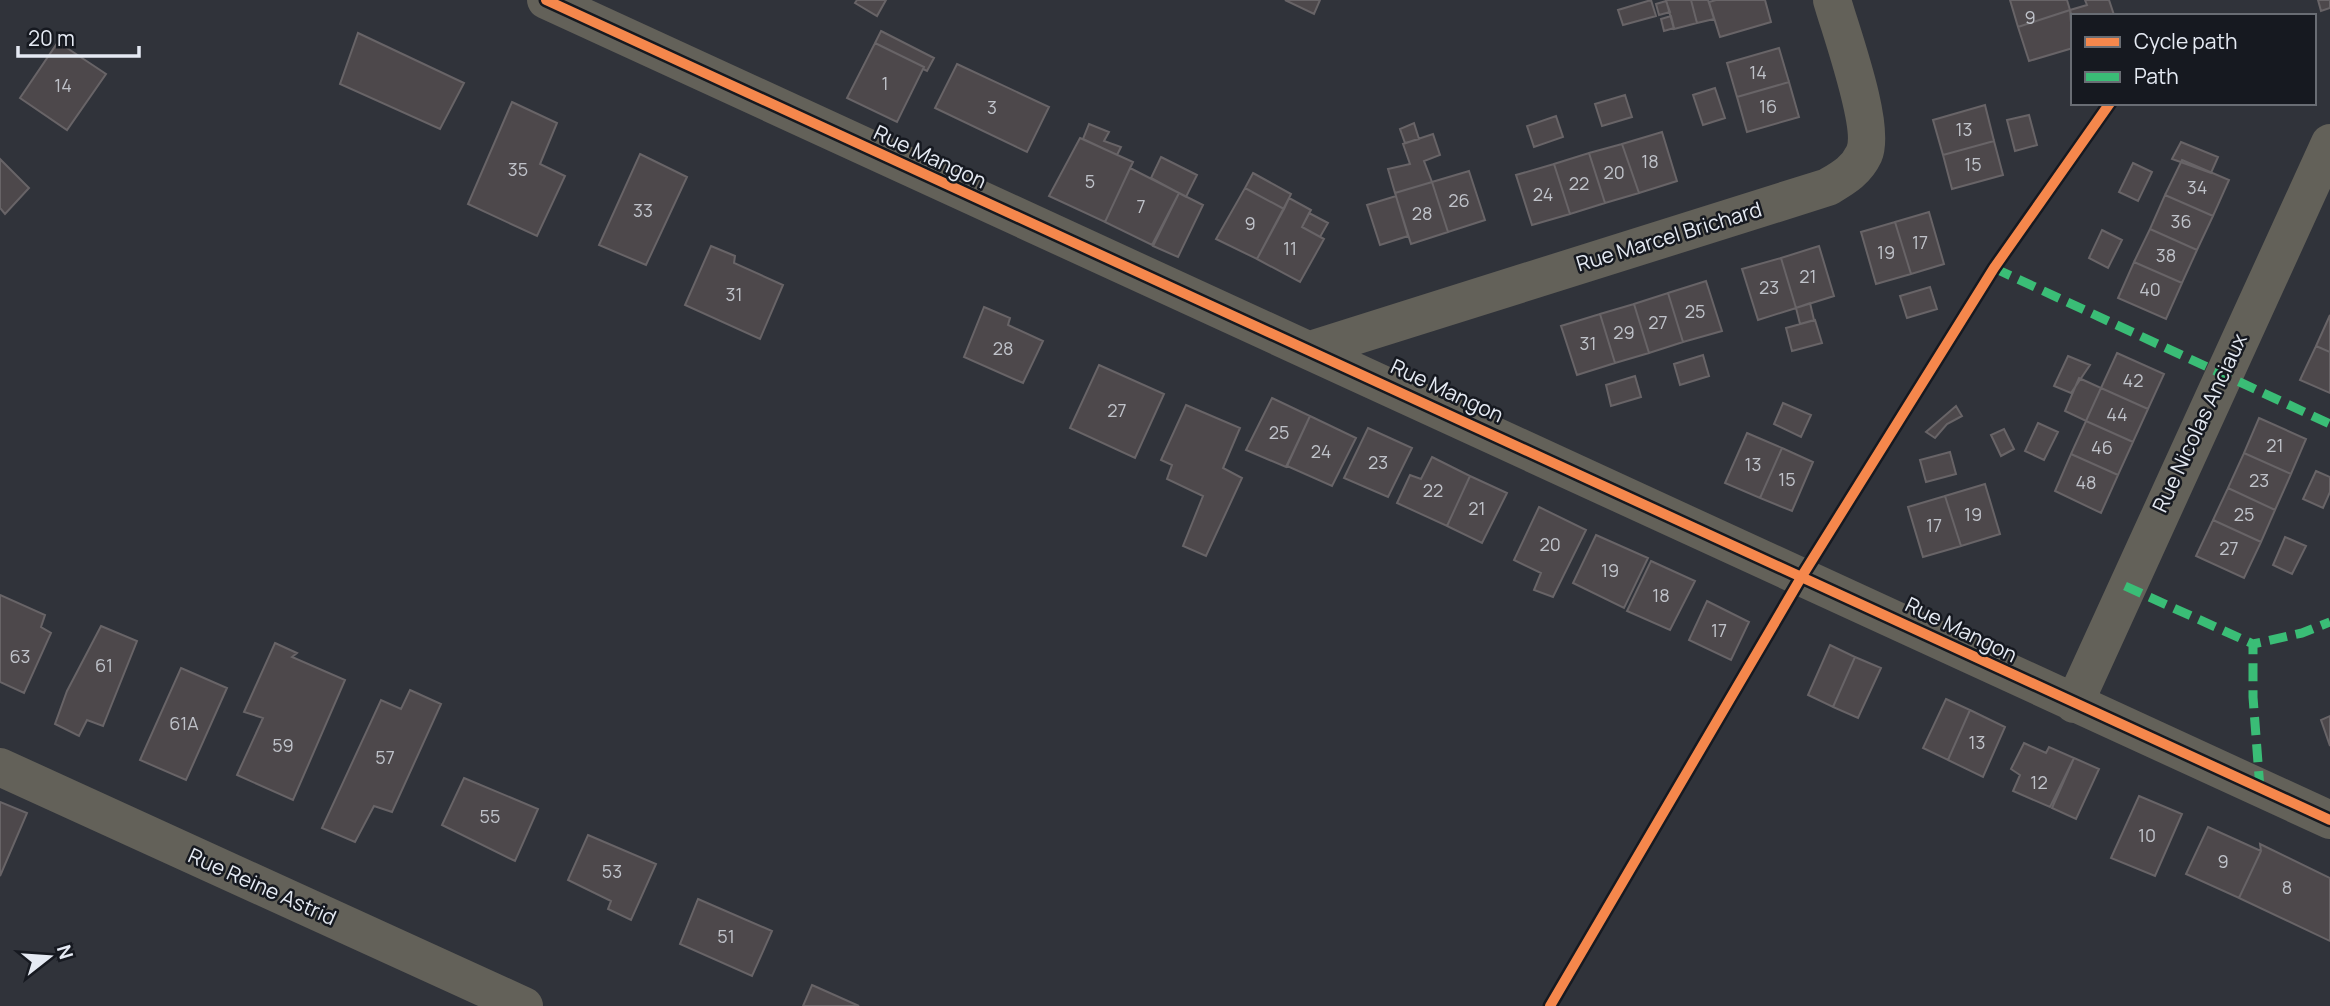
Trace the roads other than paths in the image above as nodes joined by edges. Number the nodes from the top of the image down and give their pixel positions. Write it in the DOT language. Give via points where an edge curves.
graph roads {
  1 [pos="546,0"];
  2 [pos="1832,0"];
  3 [pos="2330,143"];
  4 [pos="1310,350"];
  5 [pos="2074,704"];
  6 [pos="0,767"];
  7 [pos="2330,820"];
  8 [pos="524,1006"];
  1 -- 4 [label="street, Rue Mangon"];
  2 -- 4 [label="street, Rue Marcel Brichard" via="1866,121 1865,152 1853,172 1828,187"];
  3 -- 5 [label="street, Rue Nicolas Anciaux"];
  4 -- 5 [label="street, Rue Mangon"];
  5 -- 7 [label="street, Rue Mangon"];
  6 -- 8 [label="street, Rue Reine Astrid"];
}
